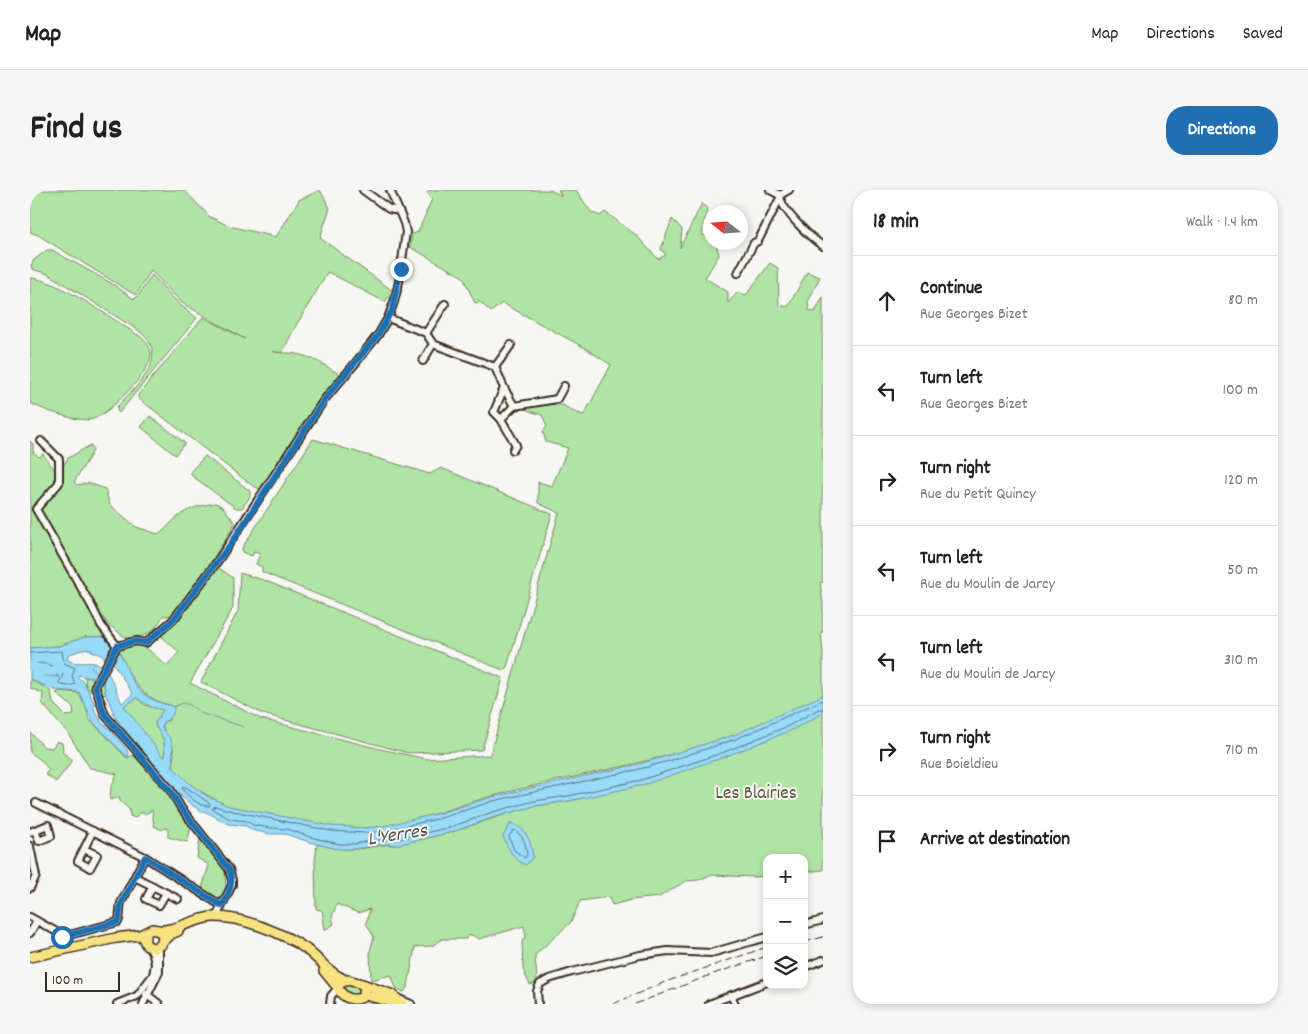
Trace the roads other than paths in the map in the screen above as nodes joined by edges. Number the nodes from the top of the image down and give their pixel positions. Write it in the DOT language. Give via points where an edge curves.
graph roads {
  1 [pos="363,190"];
  2 [pos="390,190"];
  3 [pos="770,190"];
  4 [pos="789,190"];
  5 [pos="780,197"];
  6 [pos="399,212"];
  7 [pos="823,246"];
  8 [pos="738,273"];
  9 [pos="445,304"];
  10 [pos="388,318"];
  11 [pos="426,333"];
  12 [pos="433,344"];
  13 [pos="511,345"];
  14 [pos="423,361"];
  15 [pos="495,367"];
  16 [pos="564,386"];
  17 [pos="504,388"];
  18 [pos="514,406"];
  19 [pos="501,419"];
  20 [pos="41,440"];
  21 [pos="513,450"];
  22 [pos="117,646"];
  23 [pos="36,803"];
  24 [pos="93,831"];
  25 [pos="84,848"];
  26 [pos="31,851"];
  27 [pos="145,857"];
  28 [pos="135,877"];
  29 [pos="153,886"];
  30 [pos="30,888"];
  31 [pos="166,892"];
  32 [pos="178,899"];
  33 [pos="222,906"];
  34 [pos="220,917"];
  35 [pos="33,919"];
  36 [pos="823,920"];
  37 [pos="808,924"];
  38 [pos="157,930"];
  39 [pos="147,932"];
  40 [pos="30,933"];
  41 [pos="62,937"];
  42 [pos="763,938"];
  43 [pos="147,944"];
  44 [pos="161,944"];
  45 [pos="65,949"];
  46 [pos="30,957"];
  47 [pos="823,960"];
  48 [pos="30,963"];
  49 [pos="808,966"];
  50 [pos="345,980"];
  51 [pos="763,983"];
  52 [pos="362,984"];
  53 [pos="338,988"];
  54 [pos="142,991"];
  55 [pos="731,995"];
  56 [pos="148,996"];
  57 [pos="365,1000"];
  58 [pos="376,1001"];
  59 [pos="125,1002"];
  60 [pos="397,1002"];
  61 [pos="117,1004"];
  62 [pos="134,1004"];
  63 [pos="143,1004"];
  64 [pos="159,1004"];
  65 [pos="330,1004"];
  66 [pos="411,1004"];
  67 [pos="538,1004"];
  68 [pos="709,1004"];
  69 [pos="735,1004"];
  1 -- 6 [label="street" via="389,209"];
  2 -- 6 [label="street"];
  3 -- 5 [label="street"];
  4 -- 5 [label="street"];
  5 -- 7 [label="street" via="788,211"];
  5 -- 8 [label="street"];
  6 -- 10 [label="street" via="404,223 405,243"];
  9 -- 11 [label="street"];
  10 -- 11 [label="street"];
  10 -- 22 [label="street" via="378,335 324,400 232,542 173,620 146,643 136,641"];
  11 -- 12 [label="street"];
  12 -- 14 [label="street"];
  12 -- 15 [label="street"];
  13 -- 15 [label="street"];
  15 -- 17 [label="street"];
  16 -- 18 [label="street" via="557,399"];
  17 -- 18 [label="street"];
  17 -- 19 [label="street" via="494,412"];
  18 -- 19 [label="street"];
  19 -- 21 [label="street" via="516,445"];
  20 -- 22 [label="street" via="59,459 59,483 36,509 101,625"];
  22 -- 33 [label="street" via="95,686 105,715 170,790 229,869 232,886"];
  23 -- 24 [label="street"];
  24 -- 25 [label="street"];
  24 -- 27 [label="street"];
  26 -- 30 [label="street" via="36,876"];
  27 -- 28 [label="street"];
  27 -- 33 [label="street"];
  28 -- 29 [label="street"];
  28 -- 41 [label="street" via="119,909 118,922"];
  29 -- 31 [label="street"];
  29 -- 31 [label="street" via="146,899 152,902 159,905"];
  31 -- 32 [label="street"];
  33 -- 34 [label="street"];
  34 -- 38 [label="main road" via="193,920"];
  34 -- 50 [label="main road" via="271,931 297,944"];
  35 -- 40 [label="street"];
  35 -- 41 [label="street"];
  36 -- 37 [label="street"];
  38 -- 39 [label="main road"];
  38 -- 44 [label="main road" via="162,934"];
  39 -- 43 [label="main road" via="144,938"];
  39 -- 45 [label="main road"];
  41 -- 45 [label="street"];
  42 -- 67 [label="street" via="711,953 654,952 572,972 540,984"];
  43 -- 44 [label="main road" via="154,948"];
  43 -- 48 [label="main road" via="117,942"];
  43 -- 54 [label="street" via="153,954 155,968"];
  44 -- 53 [label="main road" via="171,934 201,922 238,925 274,937 296,949 315,962"];
  44 -- 56 [label="street" via="159,972"];
  45 -- 46 [label="main road"];
  47 -- 49 [label="street"];
  50 -- 52 [label="main road"];
  50 -- 53 [label="main road"];
  51 -- 55 [label="street"];
  52 -- 57 [label="main road"];
  52 -- 60 [label="main road" via="376,988"];
  53 -- 57 [label="main road" via="351,999"];
  53 -- 65 [label="street" via="331,996"];
  54 -- 56 [label="street"];
  54 -- 59 [label="street"];
  55 -- 68 [label="street"];
  55 -- 69 [label="street"];
  56 -- 63 [label="street"];
  56 -- 64 [label="street"];
  57 -- 58 [label="main road"];
  58 -- 60 [label="main road"];
  59 -- 61 [label="street"];
  59 -- 62 [label="street"];
  60 -- 66 [label="street"];
}
